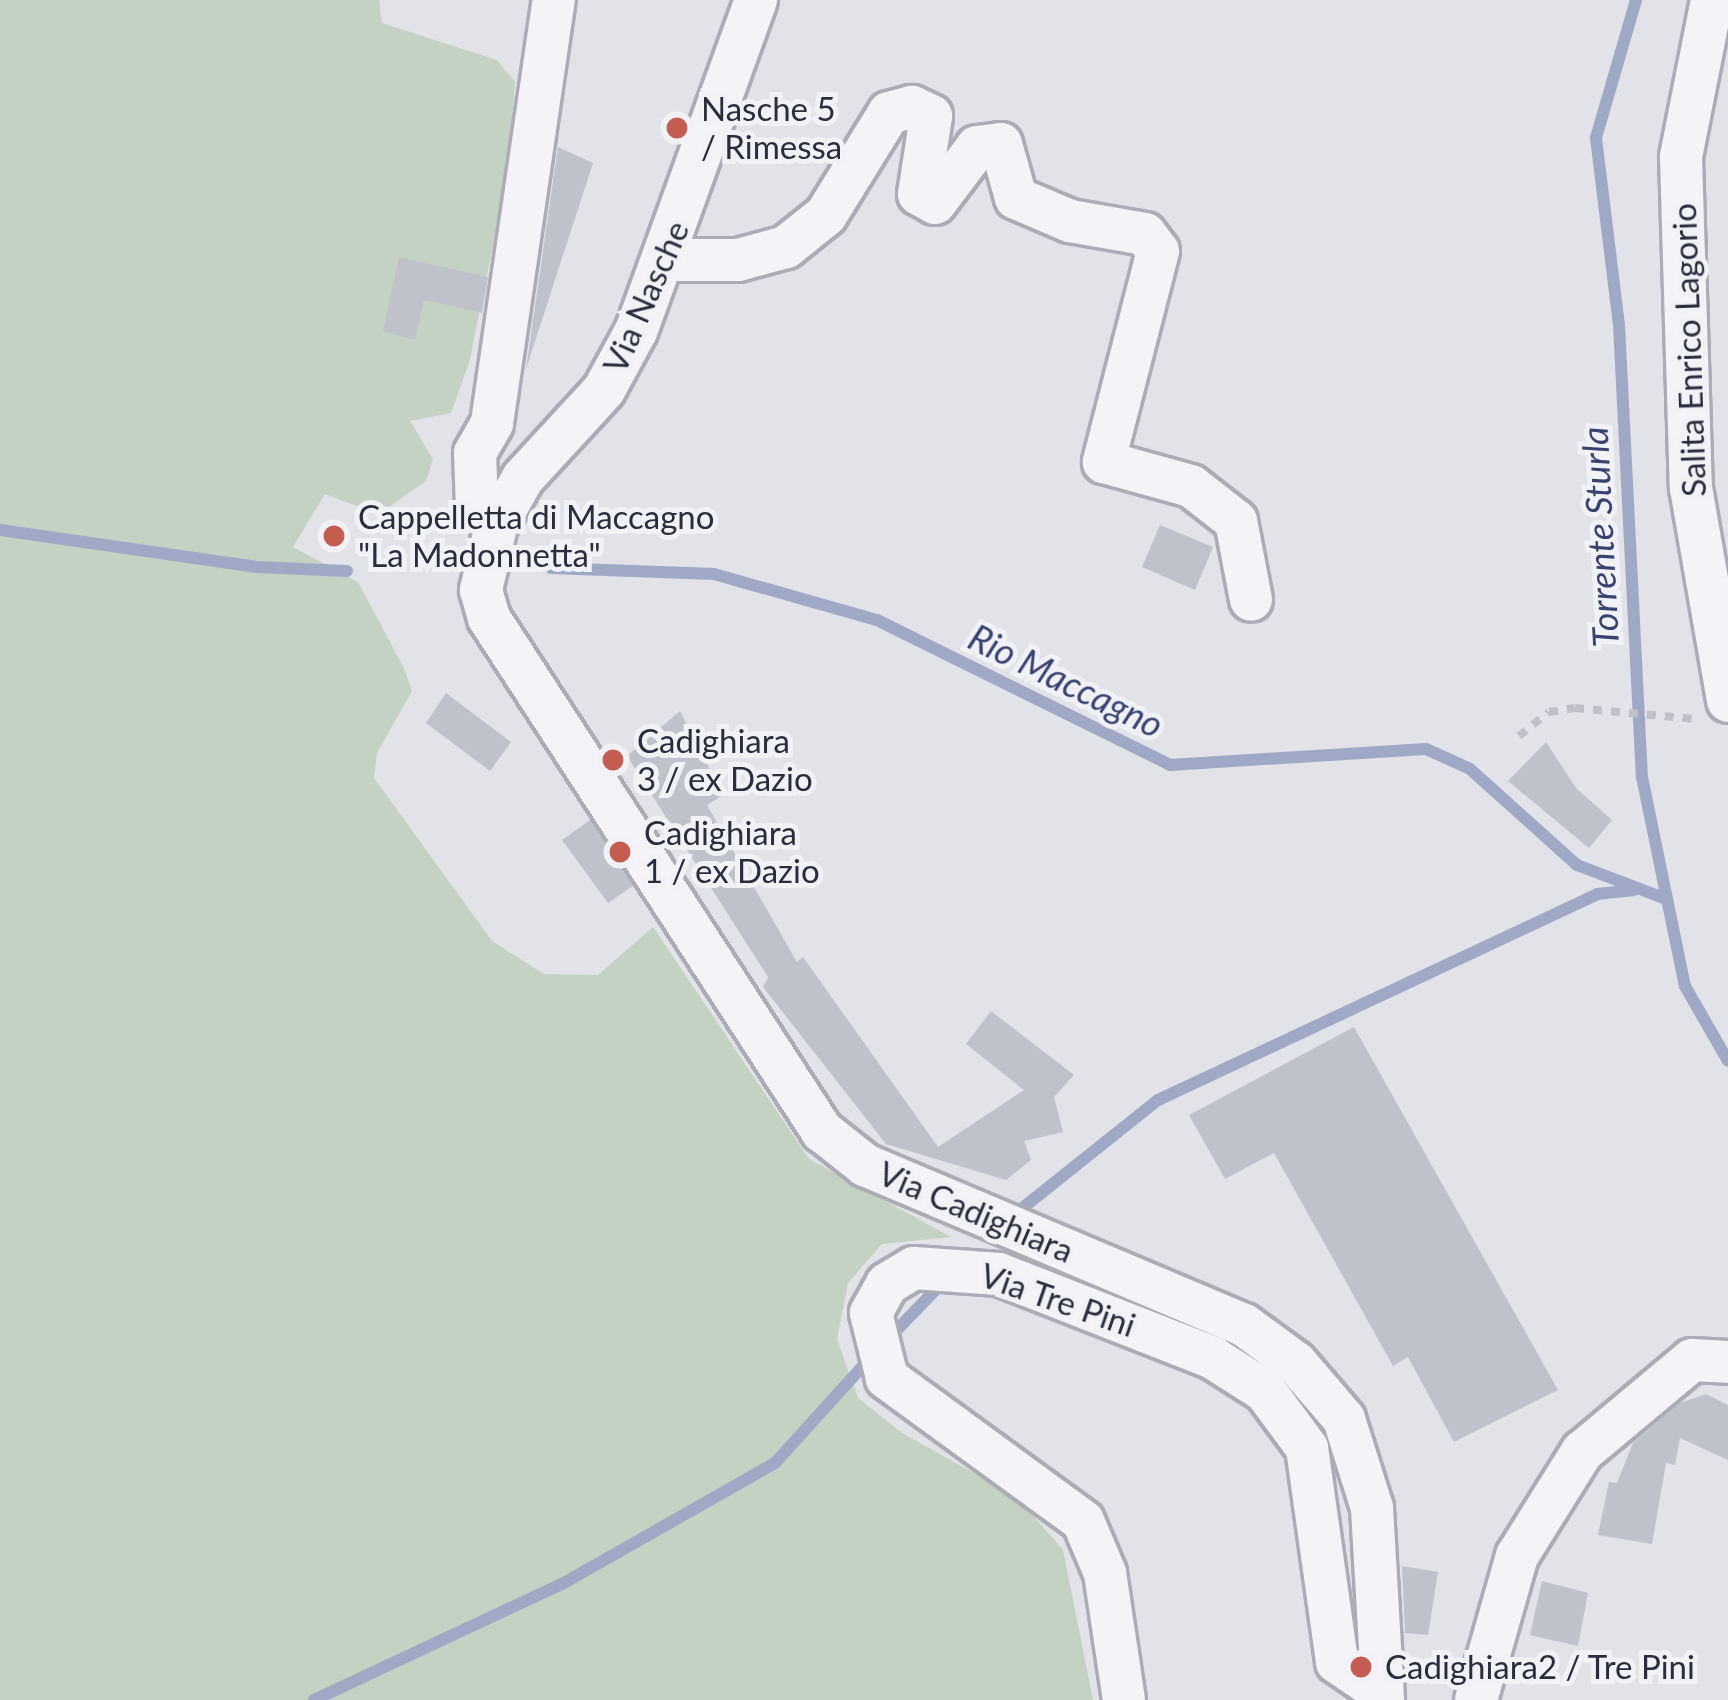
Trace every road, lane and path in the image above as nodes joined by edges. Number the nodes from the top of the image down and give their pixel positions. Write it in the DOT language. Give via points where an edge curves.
graph roads {
  1 [pos="554,0"];
  2 [pos="756,0"];
  3 [pos="1712,0"];
  4 [pos="667,260"];
  5 [pos="496,526"];
  6 [pos="1251,600"];
  7 [pos="490,619"];
  8 [pos="1710,710"];
  9 [pos="1519,736"];
  10 [pos="1728,1361"];
  11 [pos="1382,1696"];
  12 [pos="1124,1700"];
  13 [pos="1476,1700"];
  1 -- 5 [label="street" via="492,423 475,453 477,509"];
  2 -- 4 [label="street, Via Nasche"];
  3 -- 8 [label="street, Salita Enrico Lagorio" via="1681,157 1691,488"];
  4 -- 5 [label="street, Via Nasche" via="604,390 523,478"];
  4 -- 6 [label="street" via="738,260 786,247 826,215 889,113 912,107 931,116 919,194 935,203 977,147 1001,144 1016,199 1070,220 1145,234 1158,251 1104,462 1191,486 1236,521"];
  5 -- 7 [label="street, Via Nasche" via="481,590"];
  7 -- 11 [label="street, Via Cadighiara" via="822,1131 865,1166 1244,1324 1296,1364 1344,1419 1372,1508"];
  8 -- 9 [label="path" via="1549,712"];
  10 -- 13 [label="street" via="1692,1360 1582,1452 1517,1556"];
  11 -- 12 [label="street, Via Tre Pini" via="1337,1662 1307,1448 1265,1391 1213,1358 999,1274 914,1268 887,1284 871,1312 886,1378 1084,1522 1105,1574"];
}
